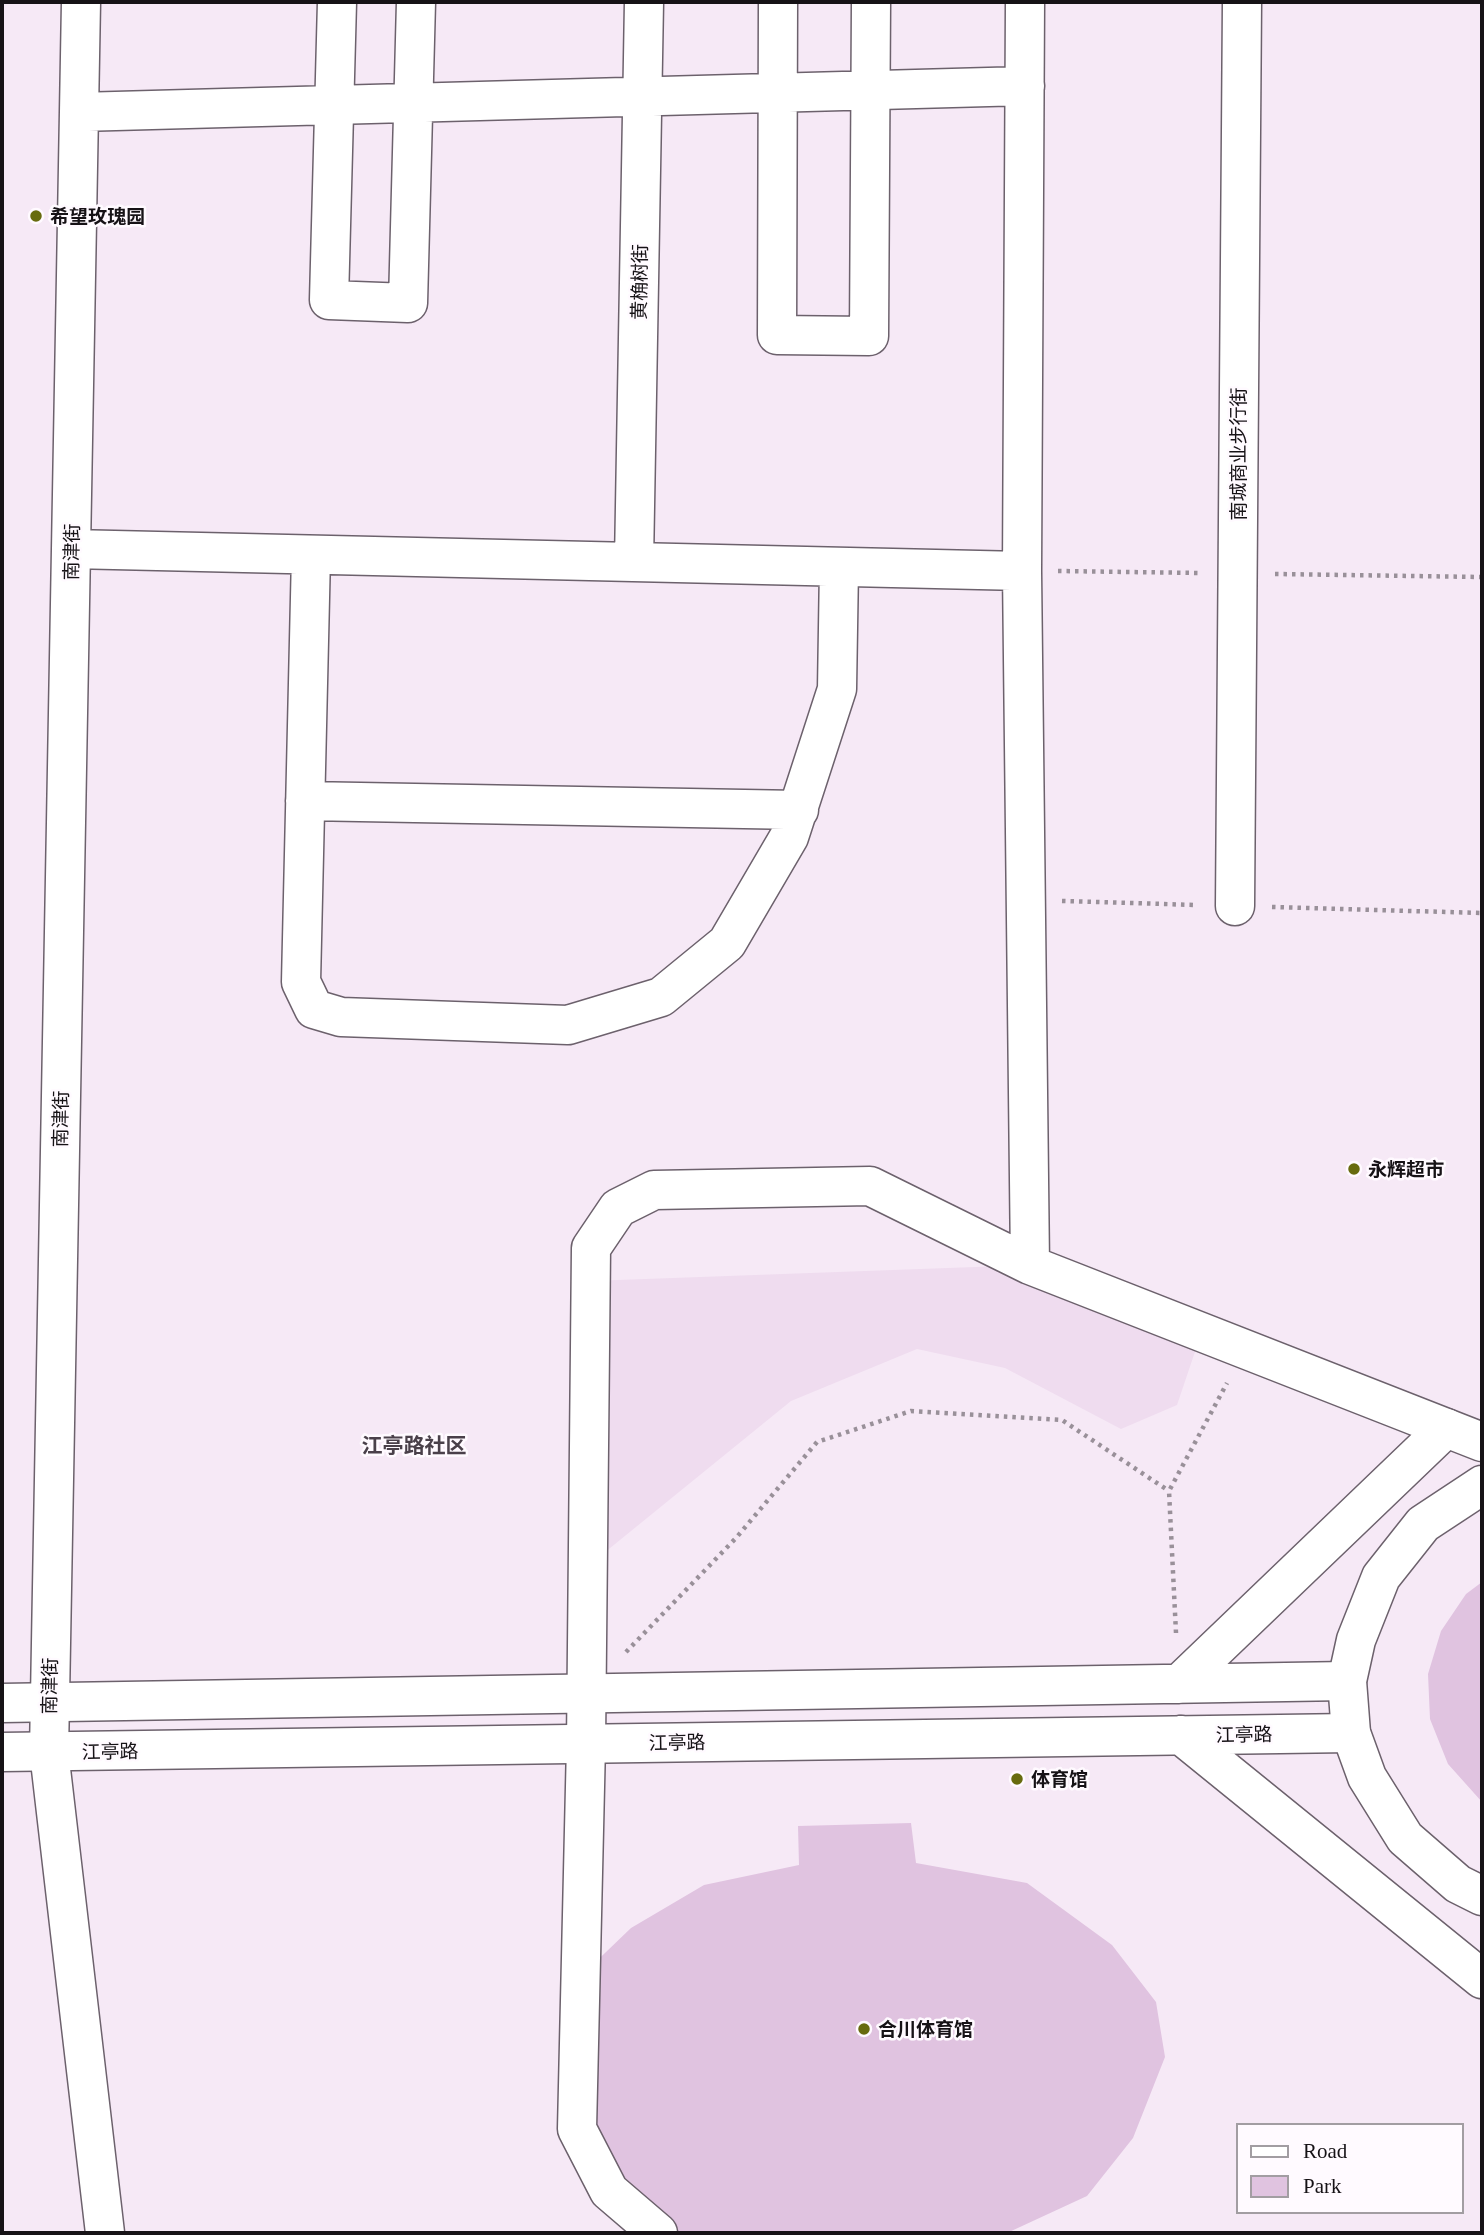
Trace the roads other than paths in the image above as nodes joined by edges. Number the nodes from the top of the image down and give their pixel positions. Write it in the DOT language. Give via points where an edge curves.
graph roads {
  1 [pos="81,2"];
  2 [pos="337,2"];
  3 [pos="416,2"];
  4 [pos="644,2"];
  5 [pos="778,2"];
  6 [pos="871,2"];
  7 [pos="1025,2"];
  8 [pos="1242,2"];
  9 [pos="1025,86"];
  10 [pos="870,91"];
  11 [pos="778,93"];
  12 [pos="642,97"];
  13 [pos="413,103"];
  14 [pos="334,105"];
  15 [pos="79,112"];
  16 [pos="71,549"];
  17 [pos="311,555"];
  18 [pos="634,562"];
  19 [pos="839,567"];
  20 [pos="1022,571"];
  21 [pos="305,801"];
  22 [pos="799,810"];
  23 [pos="1234,906"];
  24 [pos="1030,1265"];
  25 [pos="1446,1428"];
  26 [pos="1482,1442"];
  27 [pos="1482,1485"];
  28 [pos="1347,1681"];
  29 [pos="1179,1684"];
  30 [pos="586,1693"];
  31 [pos="49,1702"];
  32 [pos="2,1703"];
  33 [pos="1351,1732"];
  34 [pos="1181,1735"];
  35 [pos="586,1744"];
  36 [pos="2,1752"];
  37 [pos="49,1752"];
  38 [pos="1482,1896"];
  39 [pos="1482,1979"];
  40 [pos="105,2233"];
  41 [pos="658,2233"];
  1 -- 15 [label="street, 南津街"];
  2 -- 14 [label="street"];
  3 -- 13 [label="street"];
  4 -- 12 [label="street, 黄桷树街"];
  5 -- 11 [label="street"];
  6 -- 10 [label="street"];
  7 -- 9 [label="street"];
  8 -- 23 [label="street, 南城商业步行街"];
  9 -- 10 [label="street"];
  9 -- 20 [label="street"];
  10 -- 11 [label="street"];
  10 -- 11 [label="street" via="869,336 777,335"];
  11 -- 12 [label="street"];
  12 -- 13 [label="street"];
  12 -- 18 [label="street, 黄桷树街"];
  13 -- 14 [label="street"];
  13 -- 14 [label="street" via="408,303 329,300"];
  14 -- 15 [label="street"];
  15 -- 16 [label="street, 南津街"];
  16 -- 17 [label="street"];
  16 -- 31 [label="street, 南津街"];
  17 -- 18 [label="street"];
  17 -- 21 [label="street"];
  18 -- 19 [label="street"];
  19 -- 20 [label="street"];
  19 -- 22 [label="street" via="837,689"];
  20 -- 24 [label="street"];
  21 -- 22 [label="street"];
  21 -- 22 [label="street" via="300,982 313,1009 341,1017 568,1025 661,998 727,943 789,837"];
  24 -- 25 [label="street"];
  24 -- 30 [label="street" via="870,1186 654,1191 618,1208 591,1248"];
  25 -- 26 [label="street"];
  25 -- 29 [label="street"];
  27 -- 28 [label="street" via="1423,1524 1381,1577 1356,1640"];
  28 -- 29 [label="street"];
  28 -- 33 [label="street"];
  29 -- 30 [label="street"];
  30 -- 31 [label="street"];
  30 -- 35 [label="street"];
  31 -- 32 [label="street"];
  31 -- 37 [label="street, 南津街"];
  33 -- 34 [label="street, 江亭路"];
  33 -- 38 [label="street" via="1367,1777 1405,1838 1458,1884"];
  34 -- 35 [label="street, 江亭路"];
  34 -- 39 [label="street"];
  35 -- 37 [label="street, 江亭路"];
  35 -- 41 [label="street" via="577,2129 609,2191"];
  36 -- 37 [label="street, 江亭路"];
  37 -- 40 [label="street, 南津街"];
}
